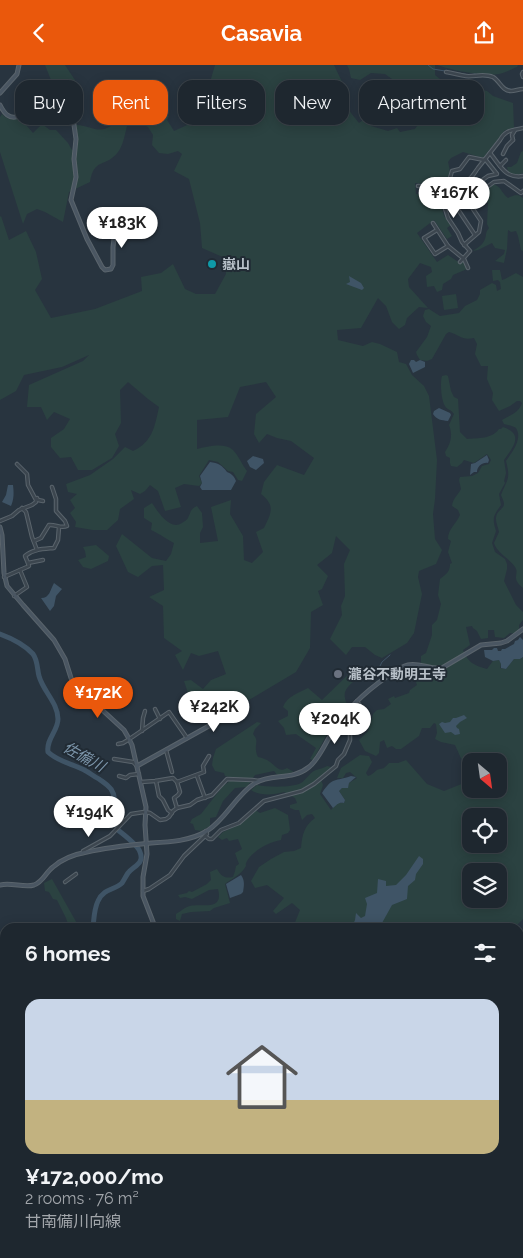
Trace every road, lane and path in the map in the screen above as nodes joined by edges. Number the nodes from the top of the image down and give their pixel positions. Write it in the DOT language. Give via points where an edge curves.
graph roads {
  1 [pos="19,65"];
  2 [pos="523,72"];
  3 [pos="446,73"];
  4 [pos="523,77"];
  5 [pos="523,89"];
  6 [pos="0,93"];
  7 [pos="0,105"];
  8 [pos="523,128"];
  9 [pos="515,130"];
  10 [pos="513,141"];
  11 [pos="517,143"];
  12 [pos="490,153"];
  13 [pos="503,153"];
  14 [pos="485,160"];
  15 [pos="506,160"];
  16 [pos="500,166"];
  17 [pos="523,176"];
  18 [pos="469,180"];
  19 [pos="457,185"];
  20 [pos="418,186"];
  21 [pos="447,187"];
  22 [pos="523,191"];
  23 [pos="446,193"];
  24 [pos="468,201"];
  25 [pos="116,222"];
  26 [pos="434,223"];
  27 [pos="438,229"];
  28 [pos="475,235"];
  29 [pos="448,245"];
  30 [pos="464,245"];
  31 [pos="463,258"];
  32 [pos="460,262"];
  33 [pos="468,268"];
  34 [pos="17,464"];
  35 [pos="52,487"];
  36 [pos="34,497"];
  37 [pos="43,501"];
  38 [pos="22,509"];
  39 [pos="0,521"];
  40 [pos="0,527"];
  41 [pos="59,527"];
  42 [pos="34,541"];
  43 [pos="37,550"];
  44 [pos="43,560"];
  45 [pos="28,563"];
  46 [pos="20,570"];
  47 [pos="4,577"];
  48 [pos="14,596"];
  49 [pos="523,629"];
  50 [pos="357,701"];
  51 [pos="155,709"];
  52 [pos="145,711"];
  53 [pos="234,712"];
  54 [pos="160,719"];
  55 [pos="142,731"];
  56 [pos="188,738"];
  57 [pos="129,739"];
  58 [pos="118,744"];
  59 [pos="166,750"];
  60 [pos="209,756"];
  61 [pos="114,759"];
  62 [pos="138,766"];
  63 [pos="172,772"];
  64 [pos="139,774"];
  65 [pos="196,775"];
  66 [pos="119,776"];
  67 [pos="126,778"];
  68 [pos="156,781"];
  69 [pos="259,781"];
  70 [pos="126,782"];
  71 [pos="141,782"];
  72 [pos="177,782"];
  73 [pos="205,798"];
  74 [pos="177,808"];
  75 [pos="146,812"];
  76 [pos="172,813"];
  77 [pos="206,831"];
  78 [pos="205,836"];
  79 [pos="147,844"];
  80 [pos="83,853"];
  81 [pos="76,874"];
  82 [pos="65,882"];
  83 [pos="0,885"];
  84 [pos="143,891"];
  85 [pos="153,923"];
  1 -- 6 [label="main road" via="17,74"];
  2 -- 4 [label="street"];
  3 -- 5 [label="street" via="490,76 509,91"];
  7 -- 25 [label="main road" via="14,118 50,88 72,94 76,139 72,203 105,270 113,265"];
  8 -- 9 [label="street"];
  9 -- 10 [label="street"];
  9 -- 12 [label="street" via="506,131"];
  10 -- 11 [label="street"];
  10 -- 13 [label="street"];
  12 -- 14 [label="street"];
  12 -- 16 [label="street"];
  14 -- 18 [label="street"];
  14 -- 18 [label="street" via="497,174 474,186"];
  14 -- 21 [label="street" via="469,157 460,169 452,171"];
  15 -- 16 [label="street"];
  16 -- 17 [label="street" via="508,175"];
  18 -- 19 [label="street"];
  19 -- 21 [label="street"];
  19 -- 24 [label="street"];
  20 -- 21 [label="street"];
  21 -- 23 [label="street"];
  22 -- 24 [label="street" via="504,181 494,182"];
  23 -- 28 [label="street"];
  23 -- 30 [label="street" via="443,205"];
  24 -- 28 [label="street" via="481,221"];
  26 -- 27 [label="street"];
  27 -- 29 [label="street"];
  27 -- 29 [label="street" via="424,239 435,254"];
  28 -- 30 [label="street"];
  29 -- 31 [label="street"];
  30 -- 31 [label="street" via="470,251"];
  31 -- 32 [label="street"];
  31 -- 33 [label="street"];
  34 -- 36 [label="street" via="27,473"];
  35 -- 41 [label="street" via="56,511 68,525"];
  36 -- 37 [label="street"];
  36 -- 38 [label="street" via="35,503"];
  38 -- 39 [label="street"];
  38 -- 42 [label="street" via="26,512"];
  40 -- 47 [label="main road"];
  41 -- 42 [label="street" via="49,525 42,538"];
  41 -- 43 [label="street" via="54,548"];
  42 -- 43 [label="street"];
  43 -- 45 [label="street" via="26,555"];
  44 -- 45 [label="street"];
  45 -- 46 [label="street" via="29,566"];
  46 -- 47 [label="street"];
  46 -- 48 [label="street" via="27,587"];
  47 -- 48 [label="main road"];
  48 -- 57 [label="main road" via="54,640 65,659 72,682 124,730"];
  49 -- 50 [label="main road" via="507,641 484,645 442,667 408,665 377,683"];
  50 -- 69 [label="main road" via="343,716 310,766 292,775"];
  50 -- 78 [label="street" via="363,711 350,732 344,754 330,772 307,789 264,801 239,823 222,830 212,839"];
  51 -- 54 [label="street"];
  52 -- 55 [label="street"];
  53 -- 56 [label="main road"];
  54 -- 55 [label="street"];
  54 -- 56 [label="street" via="169,712"];
  55 -- 57 [label="street"];
  56 -- 59 [label="main road"];
  57 -- 58 [label="street"];
  57 -- 62 [label="main road"];
  59 -- 62 [label="main road"];
  59 -- 63 [label="street"];
  60 -- 65 [label="street" via="204,772"];
  61 -- 62 [label="street"];
  62 -- 64 [label="main road"];
  64 -- 67 [label="street"];
  64 -- 71 [label="main road"];
  65 -- 72 [label="street"];
  65 -- 73 [label="street"];
  66 -- 67 [label="street"];
  67 -- 70 [label="street"];
  68 -- 71 [label="street"];
  68 -- 72 [label="street" via="173,778"];
  68 -- 76 [label="street" via="160,796"];
  69 -- 73 [label="street" via="227,779 214,794"];
  69 -- 77 [label="main road"];
  71 -- 75 [label="main road"];
  72 -- 74 [label="street" via="180,792 174,798"];
  73 -- 74 [label="street"];
  74 -- 76 [label="street"];
  75 -- 76 [label="street" via="160,820"];
  75 -- 79 [label="main road"];
  75 -- 80 [label="street" via="131,815 106,839"];
  77 -- 78 [label="street"];
  77 -- 79 [label="main road" via="181,840"];
  78 -- 84 [label="street" via="170,875"];
  79 -- 80 [label="main road"];
  79 -- 84 [label="main road"];
  80 -- 83 [label="main road" via="58,863 35,885"];
  81 -- 82 [label="street"];
  84 -- 85 [label="main road"];
}
